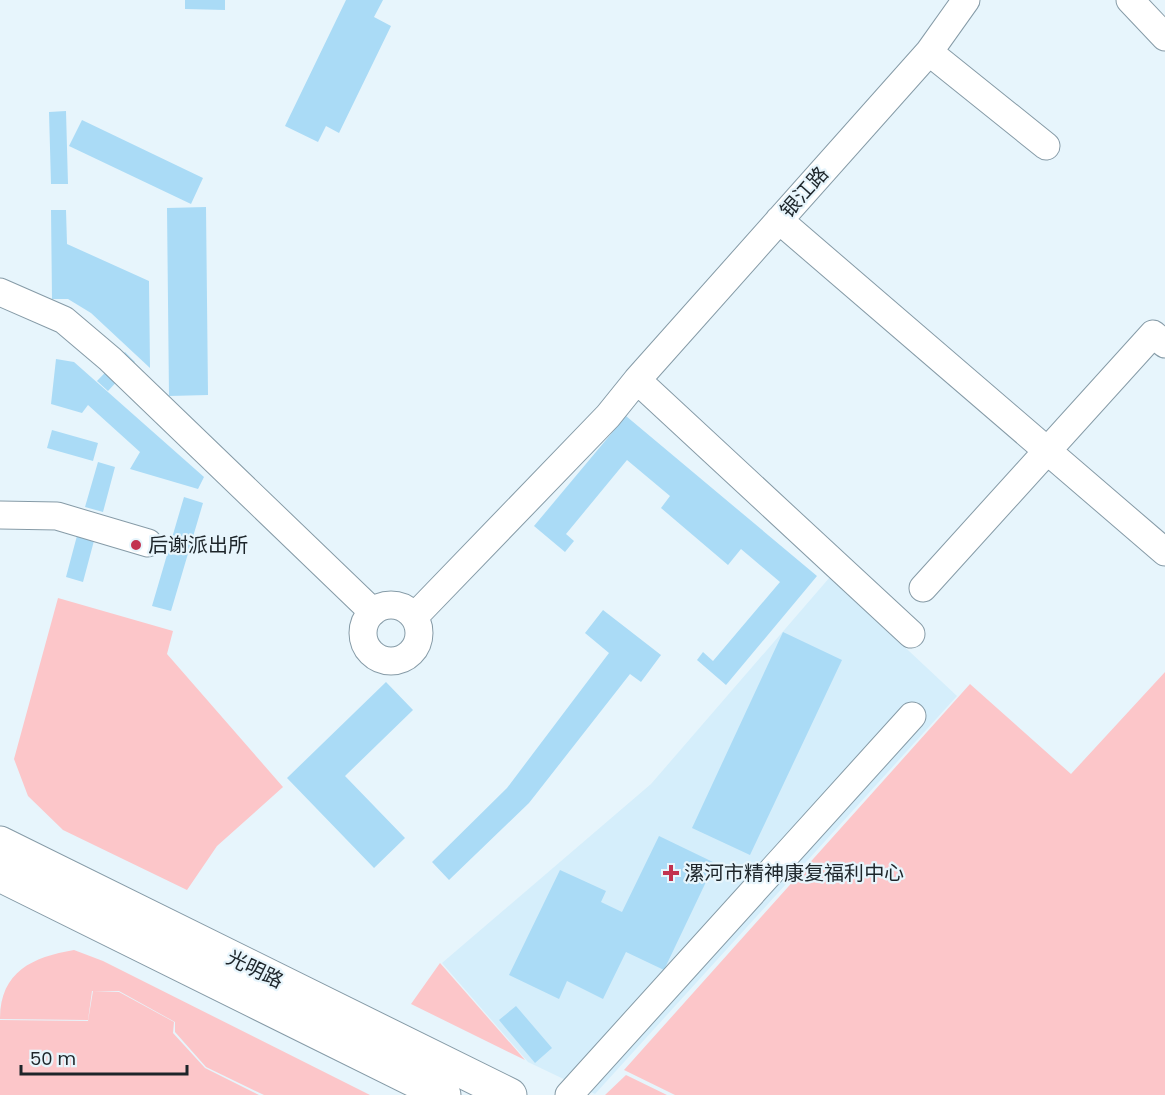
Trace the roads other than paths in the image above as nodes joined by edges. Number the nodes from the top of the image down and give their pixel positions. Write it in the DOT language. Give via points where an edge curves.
graph roads {
  1 [pos="966,0"];
  2 [pos="1130,0"];
  3 [pos="1165,37"];
  4 [pos="929,52"];
  5 [pos="1046,146"];
  6 [pos="779,220"];
  7 [pos="0,292"];
  8 [pos="1165,344"];
  9 [pos="637,380"];
  10 [pos="1047,451"];
  11 [pos="0,515"];
  12 [pos="148,543"];
  13 [pos="1165,552"];
  14 [pos="923,588"];
  15 [pos="373,612"];
  16 [pos="414,617"];
  17 [pos="911,634"];
  18 [pos="912,716"];
  19 [pos="0,843"];
  20 [pos="0,875"];
  21 [pos="444,1095"];
  22 [pos="510,1095"];
  23 [pos="569,1095"];
  1 -- 4 [label="street, 银江路"];
  2 -- 3 [label="street"];
  4 -- 5 [label="street"];
  4 -- 6 [label="street, 银江路"];
  6 -- 9 [label="street, 银江路"];
  6 -- 10 [label="street"];
  7 -- 15 [label="street" via="64,320 110,359"];
  8 -- 10 [label="street" via="1153,334"];
  9 -- 16 [label="street, 银江路" via="608,416"];
  9 -- 17 [label="street"];
  10 -- 13 [label="street"];
  10 -- 14 [label="street"];
  11 -- 12 [label="street" via="57,516"];
  15 -- 16 [label="street" via="381,607 399,606"];
  15 -- 16 [label="street" via="367,620 364,638 372,654 388,661 406,657 412,651 419,635"];
  18 -- 23 [label="street"];
  19 -- 22 [label="street, 光明路"];
  20 -- 21 [label="street, 光明路"];
}
